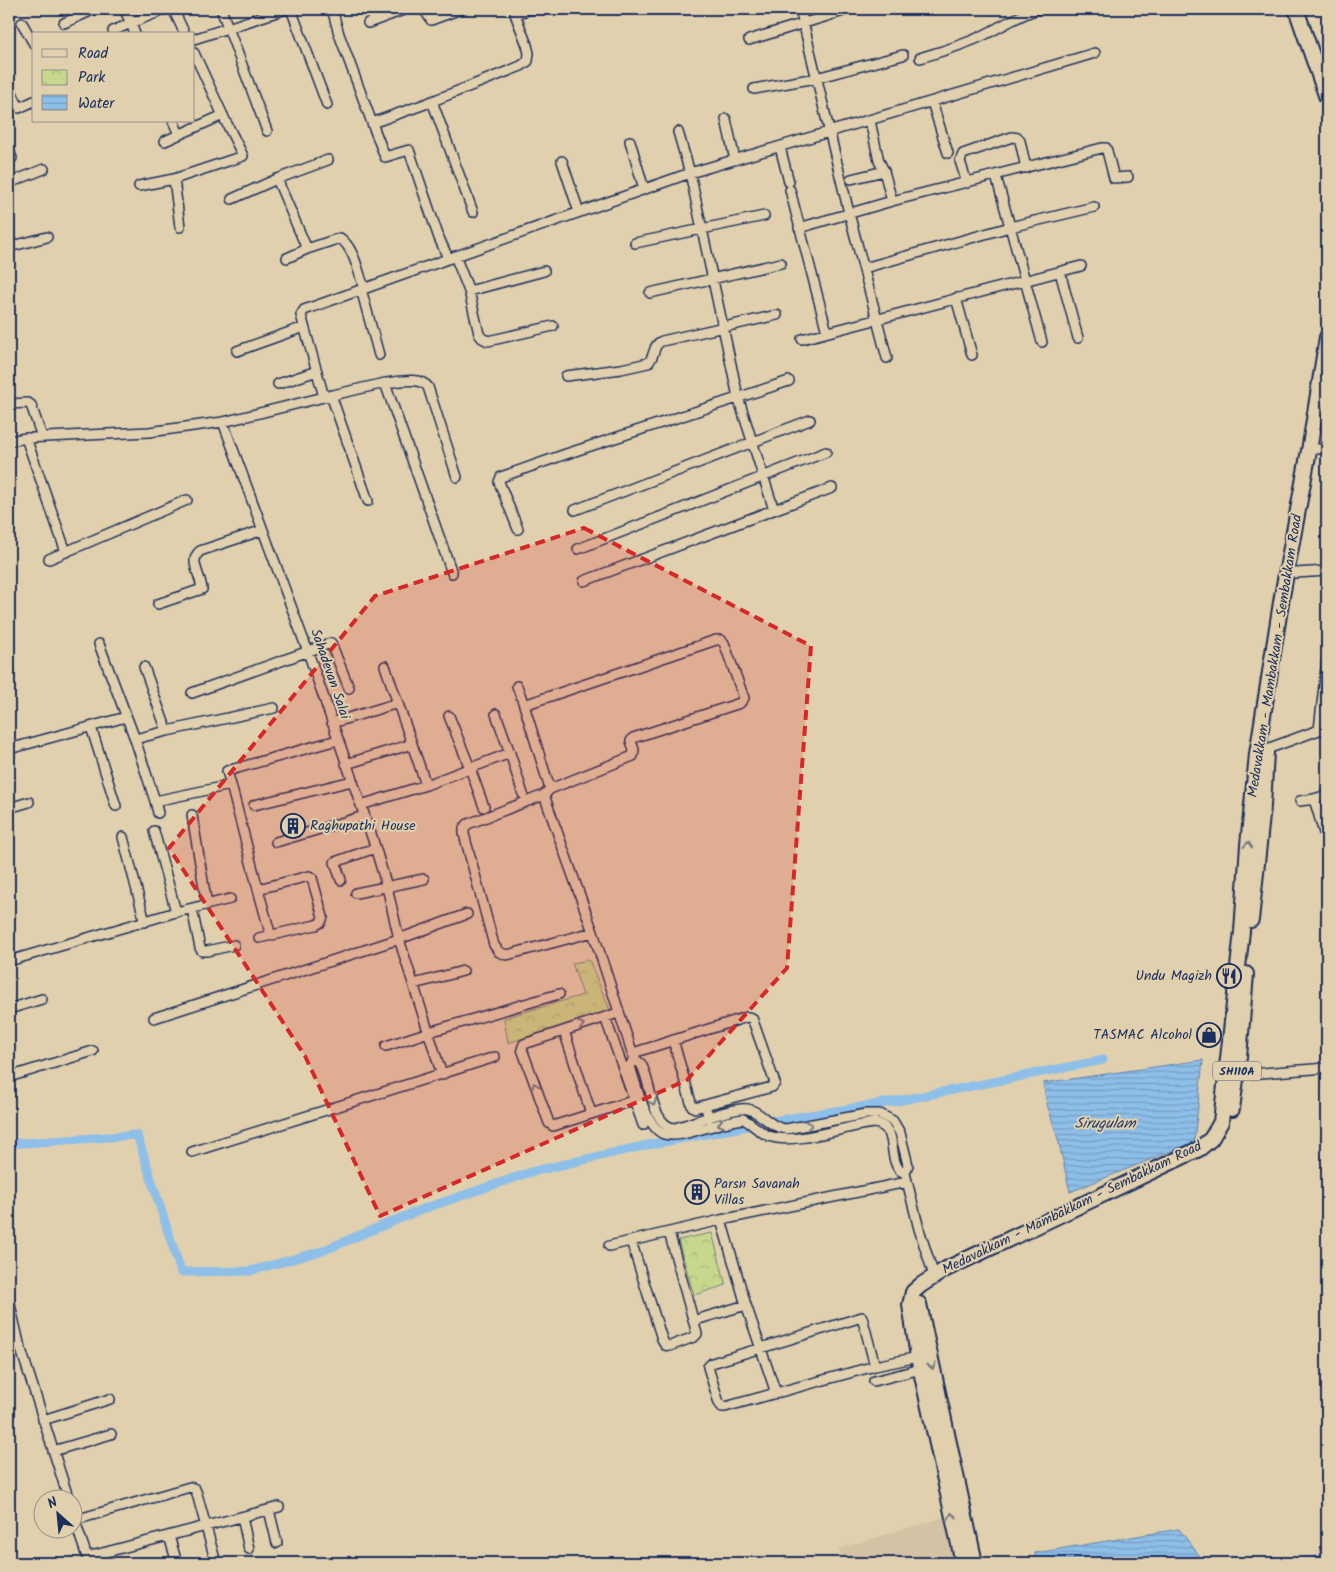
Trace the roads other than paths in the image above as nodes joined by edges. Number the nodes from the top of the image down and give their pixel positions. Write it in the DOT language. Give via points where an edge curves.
graph roads {
  1 [pos="95,9"];
  2 [pos="124,9"];
  3 [pos="166,9"];
  4 [pos="173,9"];
  5 [pos="221,9"];
  6 [pos="286,9"];
  7 [pos="291,9"];
  8 [pos="332,9"];
  9 [pos="406,9"];
  10 [pos="424,9"];
  11 [pos="461,9"];
  12 [pos="530,9"];
  13 [pos="800,9"];
  14 [pos="850,9"];
  15 [pos="1038,9"];
  16 [pos="1296,9"];
  17 [pos="1305,9"];
  18 [pos="514,11"];
  19 [pos="22,23"];
  20 [pos="64,23"];
  21 [pos="131,23"];
  22 [pos="368,23"];
  23 [pos="803,23"];
  24 [pos="227,27"];
  25 [pos="113,31"];
  26 [pos="134,32"];
  27 [pos="184,32"];
  28 [pos="195,39"];
  29 [pos="32,40"];
  30 [pos="749,40"];
  31 [pos="1314,43"];
  32 [pos="1095,53"];
  33 [pos="195,55"];
  34 [pos="903,55"];
  35 [pos="920,58"];
  36 [pos="1327,70"];
  37 [pos="816,78"];
  38 [pos="9,86"];
  39 [pos="754,89"];
  40 [pos="1327,98"];
  41 [pos="432,101"];
  42 [pos="32,102"];
  43 [pos="932,102"];
  44 [pos="327,105"];
  45 [pos="222,115"];
  46 [pos="726,119"];
  47 [pos="870,121"];
  48 [pos="173,122"];
  49 [pos="372,122"];
  50 [pos="267,131"];
  51 [pos="678,132"];
  52 [pos="830,132"];
  53 [pos="179,134"];
  54 [pos="165,141"];
  55 [pos="630,141"];
  56 [pos="780,147"];
  57 [pos="948,153"];
  58 [pos="328,160"];
  59 [pos="735,160"];
  60 [pos="562,161"];
  61 [pos="1026,168"];
  62 [pos="44,169"];
  63 [pos="884,170"];
  64 [pos="690,173"];
  65 [pos="996,176"];
  66 [pos="1128,177"];
  67 [pos="174,179"];
  68 [pos="278,179"];
  69 [pos="851,179"];
  70 [pos="9,182"];
  71 [pos="967,183"];
  72 [pos="139,186"];
  73 [pos="644,189"];
  74 [pos="232,199"];
  75 [pos="892,201"];
  76 [pos="1094,207"];
  77 [pos="473,212"];
  78 [pos="579,212"];
  79 [pos="849,214"];
  80 [pos="764,216"];
  81 [pos="180,227"];
  82 [pos="1010,227"];
  83 [pos="799,228"];
  84 [pos="702,230"];
  85 [pos="47,237"];
  86 [pos="635,244"];
  87 [pos="9,247"];
  88 [pos="307,249"];
  89 [pos="452,257"];
  90 [pos="287,258"];
  91 [pos="781,263"];
  92 [pos="1081,266"];
  93 [pos="864,268"];
  94 [pos="544,271"];
  95 [pos="1060,272"];
  96 [pos="713,279"];
  97 [pos="1025,280"];
  98 [pos="363,288"];
  99 [pos="469,291"];
  100 [pos="650,293"];
  101 [pos="956,298"];
  102 [pos="778,315"];
  103 [pos="876,318"];
  104 [pos="553,326"];
  105 [pos="304,327"];
  106 [pos="724,328"];
  107 [pos="827,332"];
  108 [pos="1327,337"];
  109 [pos="1078,338"];
  110 [pos="802,339"];
  111 [pos="1042,342"];
  112 [pos="237,350"];
  113 [pos="379,355"];
  114 [pos="972,355"];
  115 [pos="887,358"];
  116 [pos="317,371"];
  117 [pos="566,376"];
  118 [pos="789,381"];
  119 [pos="385,383"];
  120 [pos="278,384"];
  121 [pos="1327,392"];
  122 [pos="328,396"];
  123 [pos="738,397"];
  124 [pos="9,404"];
  125 [pos="810,420"];
  126 [pos="223,422"];
  127 [pos="42,437"];
  128 [pos="26,438"];
  129 [pos="9,441"];
  130 [pos="752,442"];
  131 [pos="1323,449"];
  132 [pos="826,452"];
  133 [pos="458,477"];
  134 [pos="764,477"];
  135 [pos="832,488"];
  136 [pos="187,500"];
  137 [pos="368,501"];
  138 [pos="574,510"];
  139 [pos="774,510"];
  140 [pos="263,530"];
  141 [pos="518,530"];
  142 [pos="578,549"];
  143 [pos="66,552"];
  144 [pos="49,559"];
  145 [pos="1327,570"];
  146 [pos="452,573"];
  147 [pos="1296,574"];
  148 [pos="584,581"];
  149 [pos="1287,597"];
  150 [pos="158,604"];
  151 [pos="99,644"];
  152 [pos="308,652"];
  153 [pos="1327,659"];
  154 [pos="385,666"];
  155 [pos="144,667"];
  156 [pos="517,686"];
  157 [pos="349,688"];
  158 [pos="192,693"];
  159 [pos="398,703"];
  160 [pos="524,705"];
  161 [pos="274,708"];
  162 [pos="496,714"];
  163 [pos="449,716"];
  164 [pos="126,717"];
  165 [pos="332,723"];
  166 [pos="91,727"];
  167 [pos="1323,728"];
  168 [pos="167,731"];
  169 [pos="135,739"];
  170 [pos="338,740"];
  171 [pos="412,744"];
  172 [pos="9,749"];
  173 [pos="1262,749"];
  174 [pos="510,753"];
  175 [pos="346,764"];
  176 [pos="470,768"];
  177 [pos="352,781"];
  178 [pos="426,784"];
  179 [pos="230,785"];
  180 [pos="547,792"];
  181 [pos="523,794"];
  182 [pos="1327,795"];
  183 [pos="1314,799"];
  184 [pos="154,801"];
  185 [pos="1300,801"];
  186 [pos="29,802"];
  187 [pos="254,804"];
  188 [pos="361,805"];
  189 [pos="116,806"];
  190 [pos="484,807"];
  191 [pos="9,808"];
  192 [pos="158,813"];
  193 [pos="192,815"];
  194 [pos="364,816"];
  195 [pos="154,831"];
  196 [pos="122,837"];
  197 [pos="276,842"];
  198 [pos="1327,842"];
  199 [pos="375,848"];
  200 [pos="424,879"];
  201 [pos="341,880"];
  202 [pos="387,887"];
  203 [pos="258,889"];
  204 [pos="356,893"];
  205 [pos="230,899"];
  206 [pos="207,905"];
  207 [pos="192,909"];
  208 [pos="176,912"];
  209 [pos="466,914"];
  210 [pos="145,922"];
  211 [pos="269,929"];
  212 [pos="593,932"];
  213 [pos="259,938"];
  214 [pos="399,939"];
  215 [pos="234,945"];
  216 [pos="9,961"];
  217 [pos="463,971"];
  218 [pos="414,984"];
  219 [pos="560,994"];
  220 [pos="42,999"];
  221 [pos="9,1009"];
  222 [pos="618,1013"];
  223 [pos="605,1017"];
  224 [pos="154,1018"];
  225 [pos="564,1031"];
  226 [pos="429,1032"];
  227 [pos="673,1040"];
  228 [pos="386,1046"];
  229 [pos="93,1051"];
  230 [pos="634,1056"];
  231 [pos="495,1058"];
  232 [pos="1327,1068"];
  233 [pos="442,1075"];
  234 [pos="1236,1075"];
  235 [pos="9,1077"];
  236 [pos="647,1085"];
  237 [pos="638,1089"];
  238 [pos="635,1100"];
  239 [pos="705,1105"];
  240 [pos="743,1108"];
  241 [pos="592,1113"];
  242 [pos="863,1115"];
  243 [pos="709,1118"];
  244 [pos="743,1119"];
  245 [pos="643,1125"];
  246 [pos="659,1125"];
  247 [pos="864,1125"];
  248 [pos="898,1127"];
  249 [pos="679,1131"];
  250 [pos="888,1132"];
  251 [pos="786,1134"];
  252 [pos="192,1152"];
  253 [pos="906,1178"];
  254 [pos="721,1220"];
  255 [pos="669,1232"];
  256 [pos="631,1241"];
  257 [pos="609,1246"];
  258 [pos="934,1276"];
  259 [pos="9,1300"];
  260 [pos="746,1305"];
  261 [pos="699,1319"];
  262 [pos="761,1348"];
  263 [pos="920,1363"];
  264 [pos="875,1366"];
  265 [pos="874,1381"];
  266 [pos="776,1393"];
  267 [pos="110,1399"];
  268 [pos="44,1420"];
  269 [pos="110,1434"];
  270 [pos="54,1451"];
  271 [pos="66,1490"];
  272 [pos="279,1508"];
  273 [pos="269,1510"];
  274 [pos="82,1514"];
  275 [pos="242,1517"];
  276 [pos="206,1526"];
  277 [pos="169,1536"];
  278 [pos="82,1540"];
  279 [pos="277,1543"];
  280 [pos="249,1549"];
  281 [pos="88,1560"];
  282 [pos="177,1563"];
  283 [pos="216,1563"];
  284 [pos="963,1563"];
  285 [pos="975,1563"];
  1 -- 20 [label="street"];
  2 -- 21 [label="street"];
  3 -- 21 [label="street"];
  4 -- 27 [label="street"];
  5 -- 24 [label="street"];
  6 -- 24 [label="street"];
  7 -- 44 [label="street"];
  8 -- 49 [label="street"];
  9 -- 22 [label="street"];
  10 -- 11 [label="street" via="431,20"];
  12 -- 18 [label="street"];
  13 -- 23 [label="street"];
  14 -- 23 [label="street"];
  15 -- 35 [label="street" via="1022,14 985,35"];
  16 -- 31 [label="main road"];
  17 -- 31 [label="main road"];
  18 -- 41 [label="street" via="527,45 528,61"];
  19 -- 29 [label="street"];
  21 -- 25 [label="street"];
  21 -- 26 [label="street"];
  23 -- 30 [label="street"];
  23 -- 37 [label="street"];
  24 -- 28 [label="street"];
  24 -- 50 [label="street"];
  31 -- 36 [label="main road"];
  31 -- 40 [label="main road"];
  32 -- 43 [label="street"];
  33 -- 45 [label="street"];
  34 -- 37 [label="street"];
  37 -- 39 [label="street"];
  37 -- 52 [label="street"];
  38 -- 42 [label="street" via="19,108"];
  41 -- 49 [label="street"];
  41 -- 77 [label="street"];
  43 -- 47 [label="street"];
  43 -- 57 [label="street"];
  45 -- 53 [label="street"];
  45 -- 67 [label="street" via="243,156"];
  46 -- 59 [label="street"];
  47 -- 52 [label="street"];
  47 -- 63 [label="street"];
  48 -- 53 [label="street"];
  49 -- 89 [label="street" via="385,157 409,150 439,238"];
  51 -- 64 [label="street"];
  52 -- 56 [label="street"];
  52 -- 79 [label="street"];
  53 -- 54 [label="street"];
  55 -- 73 [label="street"];
  56 -- 59 [label="street"];
  56 -- 83 [label="street"];
  58 -- 68 [label="street"];
  59 -- 64 [label="street"];
  60 -- 78 [label="street"];
  61 -- 65 [label="street"];
  61 -- 66 [label="street" via="1106,148 1114,178"];
  61 -- 71 [label="street" via="1020,141 1012,137 962,154 960,160"];
  62 -- 70 [label="street"];
  63 -- 69 [label="street"];
  63 -- 75 [label="street"];
  64 -- 73 [label="street"];
  64 -- 84 [label="street"];
  65 -- 71 [label="street"];
  65 -- 82 [label="street"];
  67 -- 72 [label="street"];
  67 -- 81 [label="street"];
  68 -- 74 [label="street"];
  68 -- 88 [label="street"];
  71 -- 75 [label="street"];
  73 -- 78 [label="street"];
  75 -- 79 [label="street"];
  76 -- 82 [label="street"];
  78 -- 89 [label="street"];
  79 -- 83 [label="street"];
  79 -- 93 [label="street"];
  80 -- 84 [label="street"];
  82 -- 93 [label="street"];
  82 -- 97 [label="street"];
  83 -- 107 [label="street"];
  84 -- 86 [label="street"];
  84 -- 96 [label="street"];
  85 -- 87 [label="street"];
  88 -- 90 [label="street"];
  88 -- 98 [label="street" via="340,238 346,242"];
  89 -- 98 [label="street"];
  89 -- 99 [label="street"];
  91 -- 96 [label="street"];
  92 -- 95 [label="street"];
  93 -- 103 [label="street"];
  94 -- 99 [label="street"];
  95 -- 97 [label="street"];
  95 -- 109 [label="street"];
  96 -- 100 [label="street"];
  96 -- 106 [label="street"];
  97 -- 101 [label="street"];
  97 -- 111 [label="street"];
  98 -- 105 [label="street" via="304,310 300,315"];
  98 -- 113 [label="street"];
  99 -- 104 [label="street" via="482,338 488,340"];
  101 -- 103 [label="street"];
  101 -- 114 [label="street"];
  102 -- 106 [label="street"];
  103 -- 107 [label="street"];
  103 -- 115 [label="street"];
  105 -- 112 [label="street"];
  105 -- 116 [label="street"];
  106 -- 117 [label="street" via="658,342 648,362"];
  106 -- 123 [label="street"];
  107 -- 110 [label="street"];
  108 -- 149 [label="main road, Medavakkam - Mambakkam - Sembakkam Road / SH110A"];
  116 -- 120 [label="street"];
  116 -- 122 [label="street"];
  118 -- 123 [label="street"];
  119 -- 122 [label="street"];
  119 -- 133 [label="street" via="414,381 428,387"];
  119 -- 146 [label="street"];
  121 -- 131 [label="main road, Medavakkam - Mambakkam - Sembakkam Road / SH110A"];
  122 -- 126 [label="street"];
  122 -- 137 [label="street"];
  123 -- 130 [label="street"];
  123 -- 141 [label="street" via="501,477 499,482"];
  124 -- 127 [label="street" via="31,405"];
  125 -- 130 [label="street"];
  126 -- 127 [label="street" via="149,432"];
  126 -- 140 [label="street, Sahadevan Salai"];
  127 -- 128 [label="street"];
  128 -- 129 [label="street"];
  128 -- 143 [label="street"];
  130 -- 134 [label="street"];
  130 -- 138 [label="street"];
  131 -- 147 [label="main road, Medavakkam - Mambakkam - Sembakkam Road / SH110A"];
  132 -- 134 [label="street"];
  134 -- 139 [label="street"];
  134 -- 142 [label="street"];
  135 -- 139 [label="street"];
  136 -- 143 [label="street"];
  139 -- 148 [label="street"];
  140 -- 150 [label="street" via="200,551 194,562 202,589"];
  140 -- 152 [label="street, Sahadevan Salai"];
  143 -- 144 [label="street"];
  145 -- 147 [label="street"];
  147 -- 149 [label="main road, Medavakkam - Mambakkam - Sembakkam Road / SH110A"];
  149 -- 173 [label="main road, Medavakkam - Mambakkam - Sembakkam Road / SH110A"];
  151 -- 164 [label="street"];
  152 -- 157 [label="street" via="329,639"];
  152 -- 158 [label="street"];
  152 -- 165 [label="street, Sahadevan Salai"];
  153 -- 167 [label="street"];
  154 -- 159 [label="street"];
  155 -- 168 [label="street"];
  156 -- 160 [label="street"];
  159 -- 165 [label="street"];
  159 -- 171 [label="street"];
  160 -- 180 [label="street"];
  160 -- 180 [label="street" via="716,640 724,643 744,698 740,703 633,738 633,756"];
  161 -- 168 [label="street"];
  162 -- 174 [label="street"];
  163 -- 176 [label="street"];
  164 -- 166 [label="street"];
  164 -- 169 [label="street"];
  165 -- 170 [label="street, Sahadevan Salai"];
  166 -- 172 [label="street"];
  166 -- 189 [label="street"];
  167 -- 173 [label="street"];
  168 -- 169 [label="street"];
  169 -- 184 [label="street"];
  170 -- 175 [label="street, Sahadevan Salai"];
  170 -- 179 [label="street" via="227,772"];
  171 -- 175 [label="street"];
  171 -- 178 [label="street"];
  173 -- 234 [label="main road, Medavakkam - Mambakkam - Sembakkam Road / SH110A" via="1264,806"];
  258 -- 173 [label="main road, Medavakkam - Mambakkam - Sembakkam Road / SH110A, one-way" via="1199,1149 1211,1139 1221,1122 1248,845"];
  174 -- 176 [label="street"];
  174 -- 181 [label="street"];
  175 -- 177 [label="street, Sahadevan Salai"];
  176 -- 178 [label="street"];
  176 -- 190 [label="street"];
  177 -- 187 [label="street"];
  177 -- 188 [label="street, Sahadevan Salai"];
  178 -- 188 [label="street"];
  179 -- 184 [label="street"];
  179 -- 203 [label="street"];
  180 -- 212 [label="street"];
  180 -- 212 [label="street" via="464,828 494,945 507,955"];
  182 -- 183 [label="street"];
  183 -- 185 [label="street"];
  183 -- 198 [label="street"];
  184 -- 192 [label="street"];
  186 -- 191 [label="street"];
  188 -- 194 [label="street, Sahadevan Salai"];
  193 -- 206 [label="street"];
  194 -- 197 [label="street"];
  194 -- 199 [label="street, Sahadevan Salai"];
  195 -- 208 [label="street"];
  196 -- 210 [label="street"];
  199 -- 201 [label="street" via="335,862"];
  199 -- 202 [label="street, Sahadevan Salai"];
  200 -- 202 [label="street"];
  202 -- 204 [label="street"];
  202 -- 214 [label="street, Sahadevan Salai"];
  203 -- 211 [label="street"];
  203 -- 213 [label="street" via="311,877 323,916 316,925"];
  205 -- 206 [label="street"];
  206 -- 207 [label="street"];
  207 -- 208 [label="street"];
  207 -- 215 [label="street" via="202,951"];
  208 -- 210 [label="street"];
  209 -- 214 [label="street"];
  210 -- 216 [label="street"];
  212 -- 222 [label="street"];
  214 -- 218 [label="street, Sahadevan Salai"];
  214 -- 224 [label="street"];
  217 -- 218 [label="street"];
  218 -- 226 [label="street, Sahadevan Salai"];
  219 -- 226 [label="street"];
  220 -- 221 [label="street"];
  222 -- 223 [label="street"];
  222 -- 230 [label="street"];
  225 -- 223 [label="street, one-way"];
  223 -- 238 [label="street"];
  225 -- 241 [label="street"];
  241 -- 225 [label="street, one-way" via="553,1126 549,1123 525,1060 524,1044"];
  226 -- 228 [label="street"];
  226 -- 233 [label="street, Sahadevan Salai"];
  227 -- 230 [label="street"];
  227 -- 239 [label="street" via="692,1106"];
  227 -- 239 [label="street" via="747,1017 755,1022 774,1085"];
  229 -- 235 [label="street"];
  230 -- 236 [label="street"];
  230 -- 237 [label="street" via="630,1066"];
  231 -- 233 [label="street"];
  232 -- 234 [label="street"];
  233 -- 252 [label="street"];
  234 -- 285 [label="main road, Medavakkam - Mambakkam - Sembakkam Road / SH110A, one-way" via="1230,1125 1218,1145 1203,1157 960,1271 921,1296 919,1306"];
  236 -- 237 [label="street"];
  236 -- 246 [label="street, one-way"];
  237 -- 246 [label="street" via="649,1117"];
  238 -- 241 [label="street"];
  238 -- 245 [label="street"];
  239 -- 243 [label="street"];
  240 -- 243 [label="street"];
  240 -- 244 [label="street"];
  240 -- 251 [label="street" via="755,1112"];
  242 -- 247 [label="street"];
  242 -- 248 [label="street" via="880,1114"];
  251 -- 242 [label="street, one-way"];
  243 -- 249 [label="street"];
  244 -- 249 [label="street, one-way"];
  244 -- 251 [label="street" via="769,1136"];
  246 -- 249 [label="street"];
  247 -- 250 [label="street" via="880,1124"];
  247 -- 251 [label="street" via="803,1137"];
  248 -- 250 [label="street"];
  248 -- 253 [label="street" via="908,1165"];
  250 -- 253 [label="street" via="898,1168"];
  253 -- 254 [label="street"];
  253 -- 258 [label="street"];
  254 -- 255 [label="street"];
  254 -- 260 [label="street"];
  255 -- 256 [label="street"];
  255 -- 256 [label="street" via="696,1332 694,1337 670,1346 665,1345 662,1339"];
  256 -- 257 [label="street"];
  258 -- 263 [label="main road, Medavakkam - Mambakkam - Sembakkam Road / SH110A" via="913,1292 910,1305"];
  259 -- 268 [label="street"];
  260 -- 261 [label="street"];
  260 -- 262 [label="street"];
  262 -- 264 [label="street" via="862,1317"];
  262 -- 266 [label="street"];
  262 -- 266 [label="street" via="710,1364 708,1367 719,1403 725,1407"];
  263 -- 264 [label="street"];
  263 -- 265 [label="street"];
  284 -- 263 [label="main road, Medavakkam - Mambakkam - Sembakkam Road / SH110A, one-way"];
  264 -- 266 [label="street"];
  267 -- 268 [label="street"];
  268 -- 270 [label="street"];
  269 -- 270 [label="street"];
  270 -- 271 [label="street"];
  272 -- 273 [label="street"];
  273 -- 275 [label="street"];
  273 -- 279 [label="street"];
  274 -- 276 [label="street" via="190,1487 195,1489"];
  275 -- 276 [label="street"];
  275 -- 280 [label="street"];
  276 -- 277 [label="street"];
  276 -- 283 [label="street"];
  277 -- 281 [label="street"];
  277 -- 282 [label="street"];
  278 -- 281 [label="street"];
}
